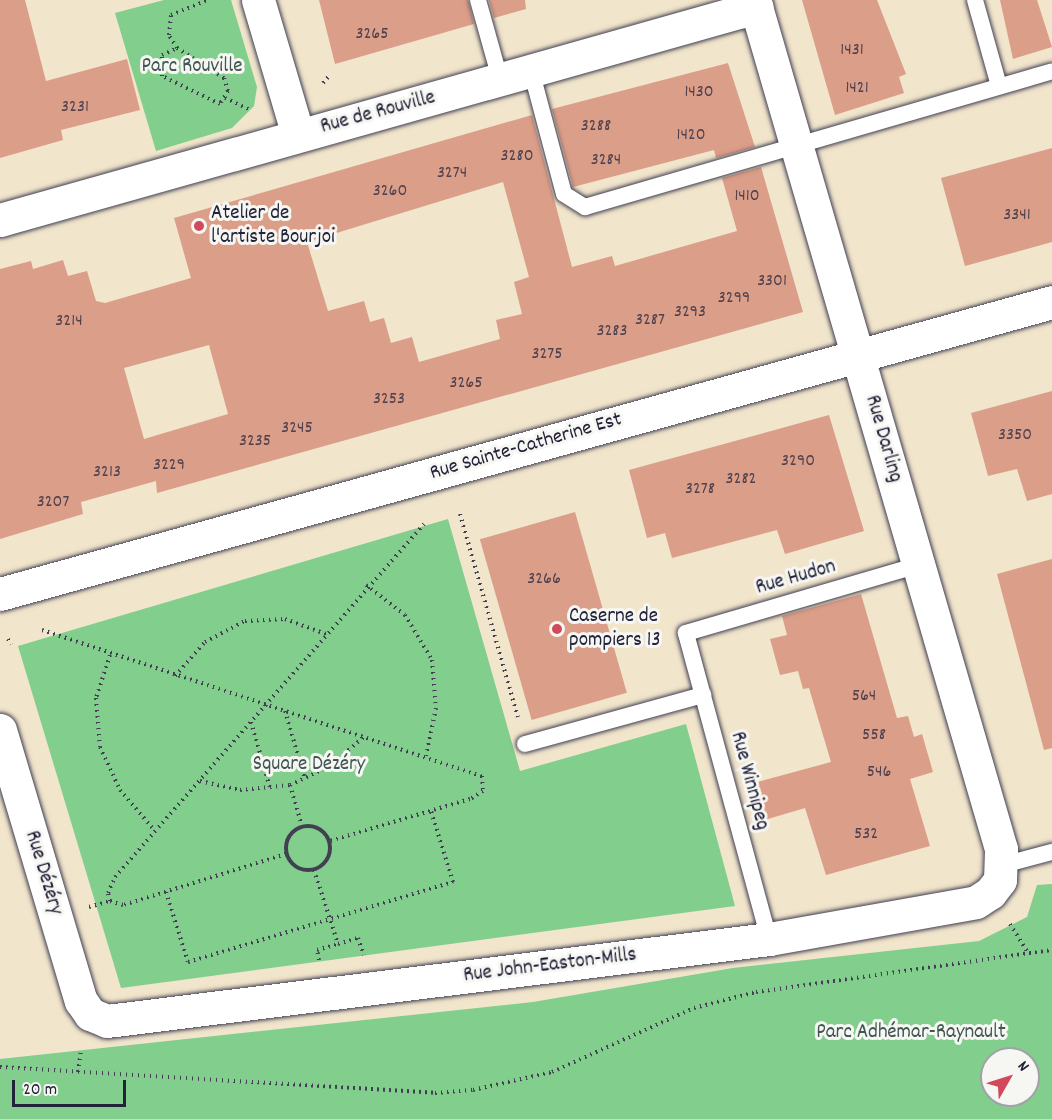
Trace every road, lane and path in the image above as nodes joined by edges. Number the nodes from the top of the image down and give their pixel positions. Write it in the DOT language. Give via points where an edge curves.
graph roads {
  1 [pos="208,0"];
  2 [pos="258,0"];
  3 [pos="478,0"];
  4 [pos="975,0"];
  5 [pos="756,4"];
  6 [pos="177,48"];
  7 [pos="531,70"];
  8 [pos="1052,71"];
  9 [pos="328,77"];
  10 [pos="500,79"];
  11 [pos="323,83"];
  12 [pos="999,86"];
  13 [pos="225,98"];
  14 [pos="249,109"];
  15 [pos="298,135"];
  16 [pos="796,146"];
  17 [pos="0,220"];
  18 [pos="1052,302"];
  19 [pos="858,354"];
  20 [pos="460,514"];
  21 [pos="424,524"];
  22 [pos="919,566"];
  23 [pos="366,585"];
  24 [pos="0,594"];
  25 [pos="42,630"];
  26 [pos="686,633"];
  27 [pos="326,634"];
  28 [pos="8,639"];
  29 [pos="11,644"];
  30 [pos="110,655"];
  31 [pos="174,676"];
  32 [pos="703,695"];
  33 [pos="266,705"];
  34 [pos="285,711"];
  35 [pos="251,723"];
  36 [pos="0,730"];
  37 [pos="365,736"];
  38 [pos="525,744"];
  39 [pos="426,756"];
  40 [pos="305,779"];
  41 [pos="200,781"];
  42 [pos="290,785"];
  43 [pos="270,788"];
  44 [pos="431,811"];
  45 [pos="302,826"];
  46 [pos="155,831"];
  47 [pos="330,841"];
  48 [pos="1052,852"];
  49 [pos="286,854"];
  50 [pos="315,870"];
  51 [pos="1002,872"];
  52 [pos="166,892"];
  53 [pos="110,901"];
  54 [pos="82,909"];
  55 [pos="330,918"];
  56 [pos="770,939"];
  57 [pos="1052,951"];
  58 [pos="368,967"];
  59 [pos="90,1014"];
  60 [pos="82,1046"];
  61 [pos="0,1067"];
  62 [pos="78,1072"];
  1 -- 6 [label="path" via="171,15 169,35"];
  2 -- 15 [label="street"];
  3 -- 10 [label="lane"];
  4 -- 12 [label="lane"];
  5 -- 7 [label="street, Rue de Rouville"];
  5 -- 16 [label="street, Rue Darling"];
  6 -- 13 [label="path" via="224,78"];
  6 -- 13 [label="path" via="162,55 162,76 214,105"];
  7 -- 10 [label="street, Rue de Rouville"];
  7 -- 16 [label="lane" via="564,194 585,207"];
  8 -- 12 [label="lane"];
  9 -- 11 [label="path"];
  10 -- 15 [label="street, Rue de Rouville"];
  12 -- 16 [label="lane"];
  13 -- 14 [label="path"];
  15 -- 17 [label="street, Rue de Rouville"];
  16 -- 19 [label="street, Rue Darling"];
  18 -- 19 [label="street, Rue Sainte-Catherine Est"];
  19 -- 22 [label="street, Rue Darling"];
  19 -- 24 [label="street, Rue Sainte-Catherine Est"];
  20 -- 38 [label="path"];
  21 -- 23 [label="path"];
  22 -- 26 [label="lane, Rue Hudon"];
  22 -- 51 [label="street, Rue Darling"];
  23 -- 27 [label="path"];
  23 -- 39 [label="path" via="405,615 432,660 436,708"];
  25 -- 30 [label="path"];
  26 -- 32 [label="lane, Rue Winnipeg"];
  27 -- 31 [label="path" via="285,619 244,621 214,635"];
  27 -- 33 [label="path"];
  28 -- 29 [label="path"];
  30 -- 31 [label="path"];
  30 -- 46 [label="path" via="96,698 100,747 120,790"];
  31 -- 33 [label="path"];
  32 -- 38 [label="lane"];
  32 -- 56 [label="lane, Rue Winnipeg"];
  33 -- 34 [label="path"];
  33 -- 35 [label="path"];
  34 -- 37 [label="path"];
  34 -- 40 [label="path"];
  35 -- 41 [label="path"];
  35 -- 43 [label="path"];
  36 -- 59 [label="street, Rue Dézéry"];
  37 -- 39 [label="path"];
  37 -- 40 [label="path"];
  39 -- 44 [label="path" via="476,771 484,782 477,796"];
  40 -- 42 [label="path"];
  41 -- 43 [label="path" via="240,790"];
  41 -- 46 [label="path"];
  42 -- 43 [label="path"];
  42 -- 45 [label="path"];
  44 -- 47 [label="path"];
  44 -- 55 [label="path" via="453,882"];
  45 -- 47 [label="path" via="321,830"];
  45 -- 49 [label="path" via="286,842"];
  46 -- 53 [label="path" via="115,877"];
  47 -- 50 [label="path" via="326,863"];
  48 -- 51 [label="lane"];
  49 -- 50 [label="path" via="293,865"];
  49 -- 52 [label="path"];
  50 -- 55 [label="path"];
  51 -- 56 [label="street, Rue John-Easton-Mills" via="976,902"];
  52 -- 53 [label="path" via="123,905"];
  52 -- 55 [label="path" via="188,962"];
  53 -- 54 [label="path"];
  55 -- 58 [label="path" via="338,944 358,938"];
  56 -- 59 [label="street, Rue John-Easton-Mills" via="106,1021"];
  57 -- 62 [label="path" via="756,992 694,1008 552,1072 473,1090 435,1093"];
  60 -- 62 [label="path"];
  61 -- 62 [label="path"];
}
